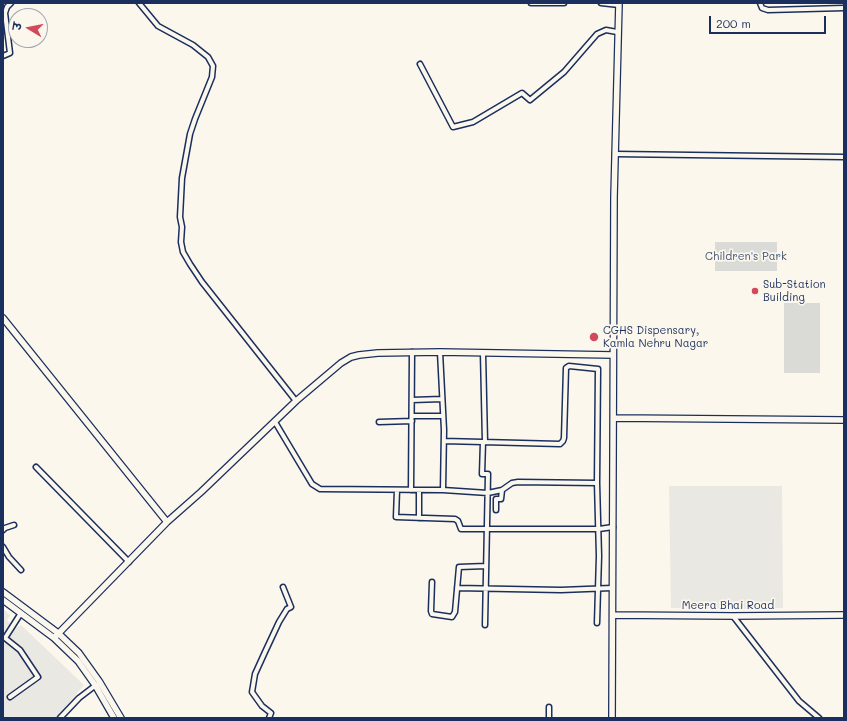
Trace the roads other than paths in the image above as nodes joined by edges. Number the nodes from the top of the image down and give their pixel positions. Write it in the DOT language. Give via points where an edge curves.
graph roads {
  1 [pos="12,3"];
  2 [pos="139,3"];
  3 [pos="531,3"];
  4 [pos="564,3"];
  5 [pos="601,3"];
  6 [pos="760,3"];
  7 [pos="796,3"];
  8 [pos="825,3"];
  9 [pos="619,4"];
  10 [pos="825,8"];
  11 [pos="844,8"];
  12 [pos="796,9"];
  13 [pos="617,32"];
  14 [pos="3,56"];
  15 [pos="420,64"];
  16 [pos="615,154"];
  17 [pos="844,157"];
  18 [pos="3,318"];
  19 [pos="412,352"];
  20 [pos="440,352"];
  21 [pos="483,353"];
  22 [pos="613,355"];
  23 [pos="442,399"];
  24 [pos="412,400"];
  25 [pos="296,401"];
  26 [pos="412,416"];
  27 [pos="443,416"];
  28 [pos="614,418"];
  29 [pos="844,420"];
  30 [pos="412,421"];
  31 [pos="275,422"];
  32 [pos="379,422"];
  33 [pos="444,441"];
  34 [pos="484,442"];
  35 [pos="36,467"];
  36 [pos="597,483"];
  37 [pos="397,490"];
  38 [pos="412,490"];
  39 [pos="419,490"];
  40 [pos="443,490"];
  41 [pos="502,490"];
  42 [pos="488,493"];
  43 [pos="496,510"];
  44 [pos="419,518"];
  45 [pos="167,522"];
  46 [pos="14,525"];
  47 [pos="613,527"];
  48 [pos="488,529"];
  49 [pos="599,529"];
  50 [pos="3,530"];
  51 [pos="3,547"];
  52 [pos="129,562"];
  53 [pos="486,566"];
  54 [pos="21,570"];
  55 [pos="432,582"];
  56 [pos="283,587"];
  57 [pos="457,588"];
  58 [pos="486,588"];
  59 [pos="612,588"];
  60 [pos="598,590"];
  61 [pos="3,592"];
  62 [pos="3,600"];
  63 [pos="21,614"];
  64 [pos="613,615"];
  65 [pos="844,615"];
  66 [pos="733,616"];
  67 [pos="597,624"];
  68 [pos="486,625"];
  69 [pos="56,636"];
  70 [pos="98,684"];
  71 [pos="10,697"];
  72 [pos="549,707"];
  73 [pos="60,718"];
  74 [pos="114,718"];
  75 [pos="121,718"];
  76 [pos="269,718"];
  77 [pos="549,718"];
  78 [pos="612,718"];
  79 [pos="818,718"];
  1 -- 14 [label="street" via="5,13 11,50"];
  2 -- 25 [label="street" via="158,26 193,44 213,66 212,77 190,134 182,178 180,217 184,252 202,282"];
  3 -- 4 [label="street"];
  5 -- 9 [label="street"];
  6 -- 12 [label="street" via="762,8 768,10"];
  7 -- 12 [label="street"];
  8 -- 10 [label="street"];
  9 -- 13 [label="street"];
  10 -- 11 [label="street"];
  10 -- 12 [label="street"];
  13 -- 15 [label="street" via="606,30 598,34 564,72 530,100 522,94 473,122 453,127"];
  13 -- 16 [label="street"];
  16 -- 17 [label="street"];
  16 -- 22 [label="street"];
  18 -- 45 [label="street"];
  19 -- 20 [label="street"];
  19 -- 24 [label="street"];
  19 -- 25 [label="street" via="351,357 336,366"];
  20 -- 21 [label="street"];
  20 -- 23 [label="street"];
  21 -- 22 [label="street"];
  21 -- 34 [label="street"];
  22 -- 28 [label="street"];
  23 -- 24 [label="street"];
  23 -- 27 [label="street"];
  24 -- 26 [label="street"];
  25 -- 31 [label="street"];
  26 -- 27 [label="street"];
  26 -- 30 [label="street"];
  27 -- 33 [label="street"];
  28 -- 29 [label="street"];
  28 -- 47 [label="street"];
  30 -- 32 [label="street"];
  30 -- 38 [label="street"];
  31 -- 37 [label="street" via="312,484 317,488"];
  31 -- 45 [label="street"];
  33 -- 34 [label="street"];
  33 -- 40 [label="street"];
  34 -- 36 [label="street" via="560,444 564,438 566,368 596,368"];
  34 -- 42 [label="street" via="482,474 488,474"];
  35 -- 52 [label="street"];
  36 -- 41 [label="street" via="518,482"];
  36 -- 49 [label="street"];
  37 -- 38 [label="street"];
  37 -- 44 [label="street" via="396,517"];
  38 -- 39 [label="street"];
  39 -- 40 [label="street"];
  39 -- 44 [label="street"];
  40 -- 42 [label="street"];
  41 -- 42 [label="street"];
  41 -- 43 [label="street" via="501,499 496,499"];
  42 -- 48 [label="street"];
  44 -- 48 [label="street" via="455,519 461,529"];
  45 -- 52 [label="street"];
  46 -- 50 [label="street"];
  47 -- 49 [label="street"];
  47 -- 59 [label="street"];
  48 -- 49 [label="street"];
  48 -- 53 [label="street"];
  49 -- 60 [label="street"];
  51 -- 54 [label="street"];
  52 -- 69 [label="street"];
  53 -- 57 [label="street" via="459,567"];
  53 -- 58 [label="street"];
  55 -- 57 [label="street" via="431,611 434,615 454,616"];
  56 -- 76 [label="street" via="291,607 279,622 267,646 255,674 252,692 271,713"];
  57 -- 58 [label="street"];
  58 -- 60 [label="street"];
  58 -- 68 [label="street"];
  59 -- 60 [label="street"];
  59 -- 64 [label="street"];
  60 -- 67 [label="street"];
  61 -- 69 [label="street"];
  62 -- 63 [label="street"];
  63 -- 69 [label="street"];
  63 -- 71 [label="street" via="4,638 20,650 38,677"];
  64 -- 66 [label="street, Meera Bhai Road"];
  64 -- 78 [label="street"];
  65 -- 66 [label="street, Meera Bhai Road"];
  66 -- 79 [label="street" via="799,701"];
  69 -- 70 [label="street"];
  70 -- 73 [label="street" via="79,698"];
  70 -- 74 [label="street"];
  70 -- 75 [label="street"];
  72 -- 77 [label="street"];
}
